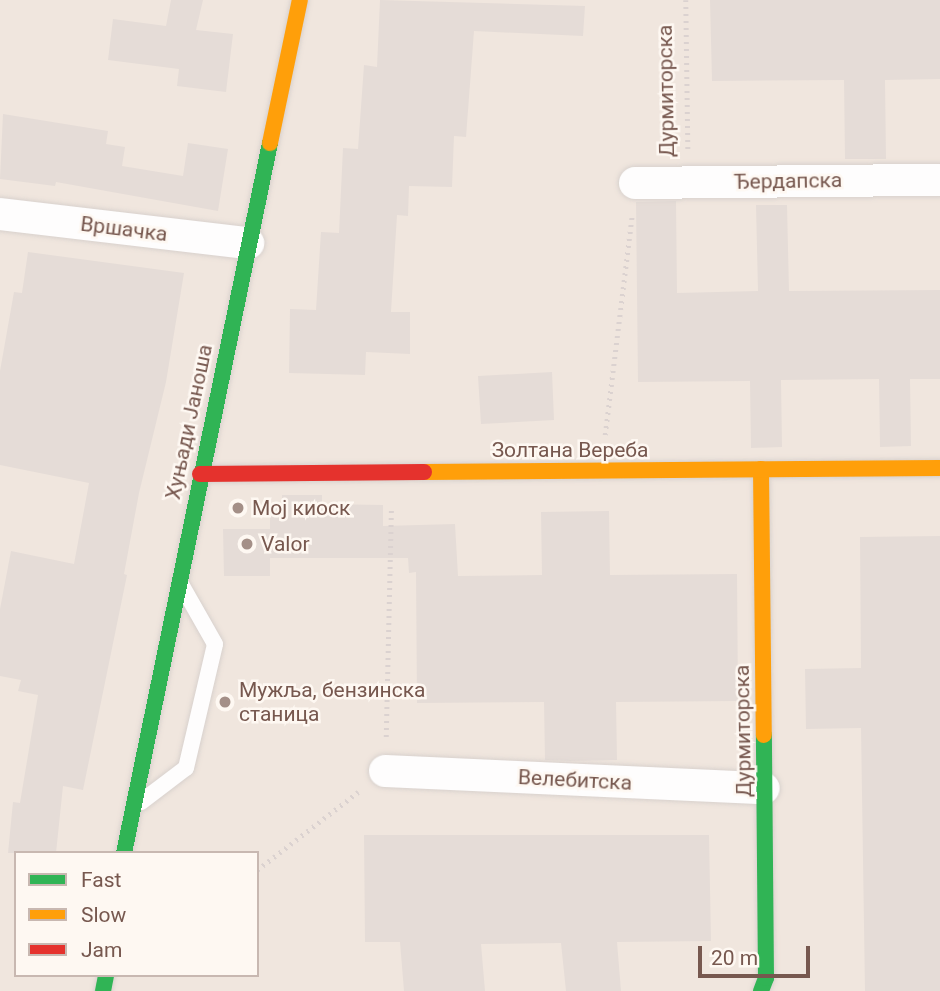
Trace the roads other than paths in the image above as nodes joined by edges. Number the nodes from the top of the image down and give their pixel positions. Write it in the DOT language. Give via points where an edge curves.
graph roads {
  1 [pos="300,0"];
  2 [pos="940,180"];
  3 [pos="635,183"];
  4 [pos="0,214"];
  5 [pos="248,243"];
  6 [pos="940,468"];
  7 [pos="761,469"];
  8 [pos="200,474"];
  9 [pos="178,578"];
  10 [pos="386,772"];
  11 [pos="764,788"];
  12 [pos="131,810"];
  13 [pos="124,851"];
  14 [pos="761,991"];
  1 -- 5 [label="street, Хуњади Јаноша"];
  2 -- 3 [label="street, Ђердапска"];
  4 -- 5 [label="street, Вршачка"];
  5 -- 8 [label="street, Хуњади Јаноша"];
  6 -- 7 [label="street, Золтана Вереба"];
  7 -- 8 [label="street, Золтана Вереба"];
  7 -- 11 [label="street, Дурмиторска"];
  8 -- 9 [label="street, Хуњади Јаноша"];
  9 -- 12 [label="street, Хуњади Јаноша"];
  9 -- 12 [label="lane" via="215,644 186,768"];
  10 -- 11 [label="street, Велебитска"];
  11 -- 14 [label="street, Дурмиторска" via="766,978"];
  12 -- 13 [label="street, Хуњади Јаноша"];
}
